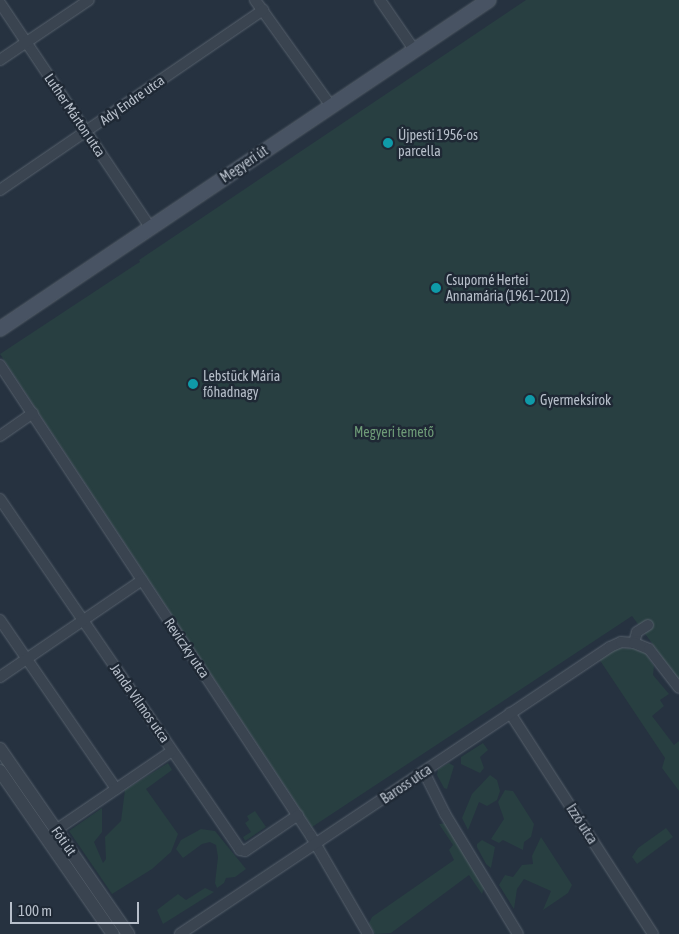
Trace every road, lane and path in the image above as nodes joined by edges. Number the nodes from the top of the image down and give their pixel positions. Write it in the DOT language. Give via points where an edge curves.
graph roads {
  1 [pos="90,0"];
  2 [pos="255,0"];
  3 [pos="380,0"];
  4 [pos="482,2"];
  5 [pos="0,3"];
  6 [pos="263,10"];
  7 [pos="27,42"];
  8 [pos="415,50"];
  9 [pos="0,60"];
  10 [pos="331,106"];
  11 [pos="86,132"];
  12 [pos="0,190"];
  13 [pos="150,227"];
  14 [pos="0,330"];
  15 [pos="0,365"];
  16 [pos="33,413"];
  17 [pos="0,436"];
  18 [pos="0,500"];
  19 [pos="142,580"];
  20 [pos="0,620"];
  21 [pos="82,620"];
  22 [pos="648,625"];
  23 [pos="634,643"];
  24 [pos="26,659"];
  25 [pos="0,677"];
  26 [pos="679,688"];
  27 [pos="510,713"];
  28 [pos="0,749"];
  29 [pos="172,751"];
  30 [pos="0,771"];
  31 [pos="424,772"];
  32 [pos="116,789"];
  33 [pos="298,815"];
  34 [pos="56,830"];
  35 [pos="317,844"];
  36 [pos="113,934"];
  37 [pos="128,934"];
  38 [pos="180,934"];
  39 [pos="368,934"];
  40 [pos="518,934"];
  41 [pos="654,934"];
  1 -- 7 [label="street"];
  2 -- 6 [label="street"];
  3 -- 8 [label="street"];
  4 -- 8 [label="main road, Megyeri út"];
  5 -- 7 [label="street, Luther Márton utca"];
  6 -- 10 [label="street"];
  6 -- 11 [label="street, Ady Endre utca"];
  7 -- 9 [label="street"];
  7 -- 11 [label="street, Luther Márton utca"];
  8 -- 10 [label="main road, Megyeri út"];
  10 -- 13 [label="main road, Megyeri út"];
  11 -- 12 [label="street, Ady Endre utca"];
  11 -- 13 [label="street, Luther Márton utca"];
  13 -- 14 [label="main road, Megyeri út"];
  15 -- 16 [label="street, Reviczky utca"];
  16 -- 17 [label="street"];
  16 -- 19 [label="street, Reviczky utca"];
  18 -- 21 [label="street, Janda Vilmos utca"];
  19 -- 21 [label="street"];
  19 -- 33 [label="street, Reviczky utca"];
  20 -- 24 [label="street"];
  21 -- 24 [label="street"];
  21 -- 29 [label="street, Janda Vilmos utca"];
  22 -- 23 [label="street" via="637,632"];
  23 -- 26 [label="street" via="649,649"];
  23 -- 27 [label="street, Baross utca" via="621,642 610,647"];
  24 -- 25 [label="street"];
  24 -- 32 [label="street"];
  27 -- 31 [label="street, Baross utca"];
  27 -- 41 [label="street, Izzó utca"];
  28 -- 34 [label="street, Fóti út"];
  29 -- 32 [label="street"];
  29 -- 33 [label="street, Janda Vilmos utca" via="243,851"];
  30 -- 36 [label="street, Fóti út"];
  31 -- 35 [label="street, Baross utca"];
  31 -- 40 [label="street" via="445,814"];
  32 -- 34 [label="street"];
  33 -- 35 [label="street, Reviczky utca"];
  34 -- 37 [label="street, Fóti út"];
  35 -- 38 [label="street, Baross utca"];
  35 -- 39 [label="street, Reviczky utca"];
}
